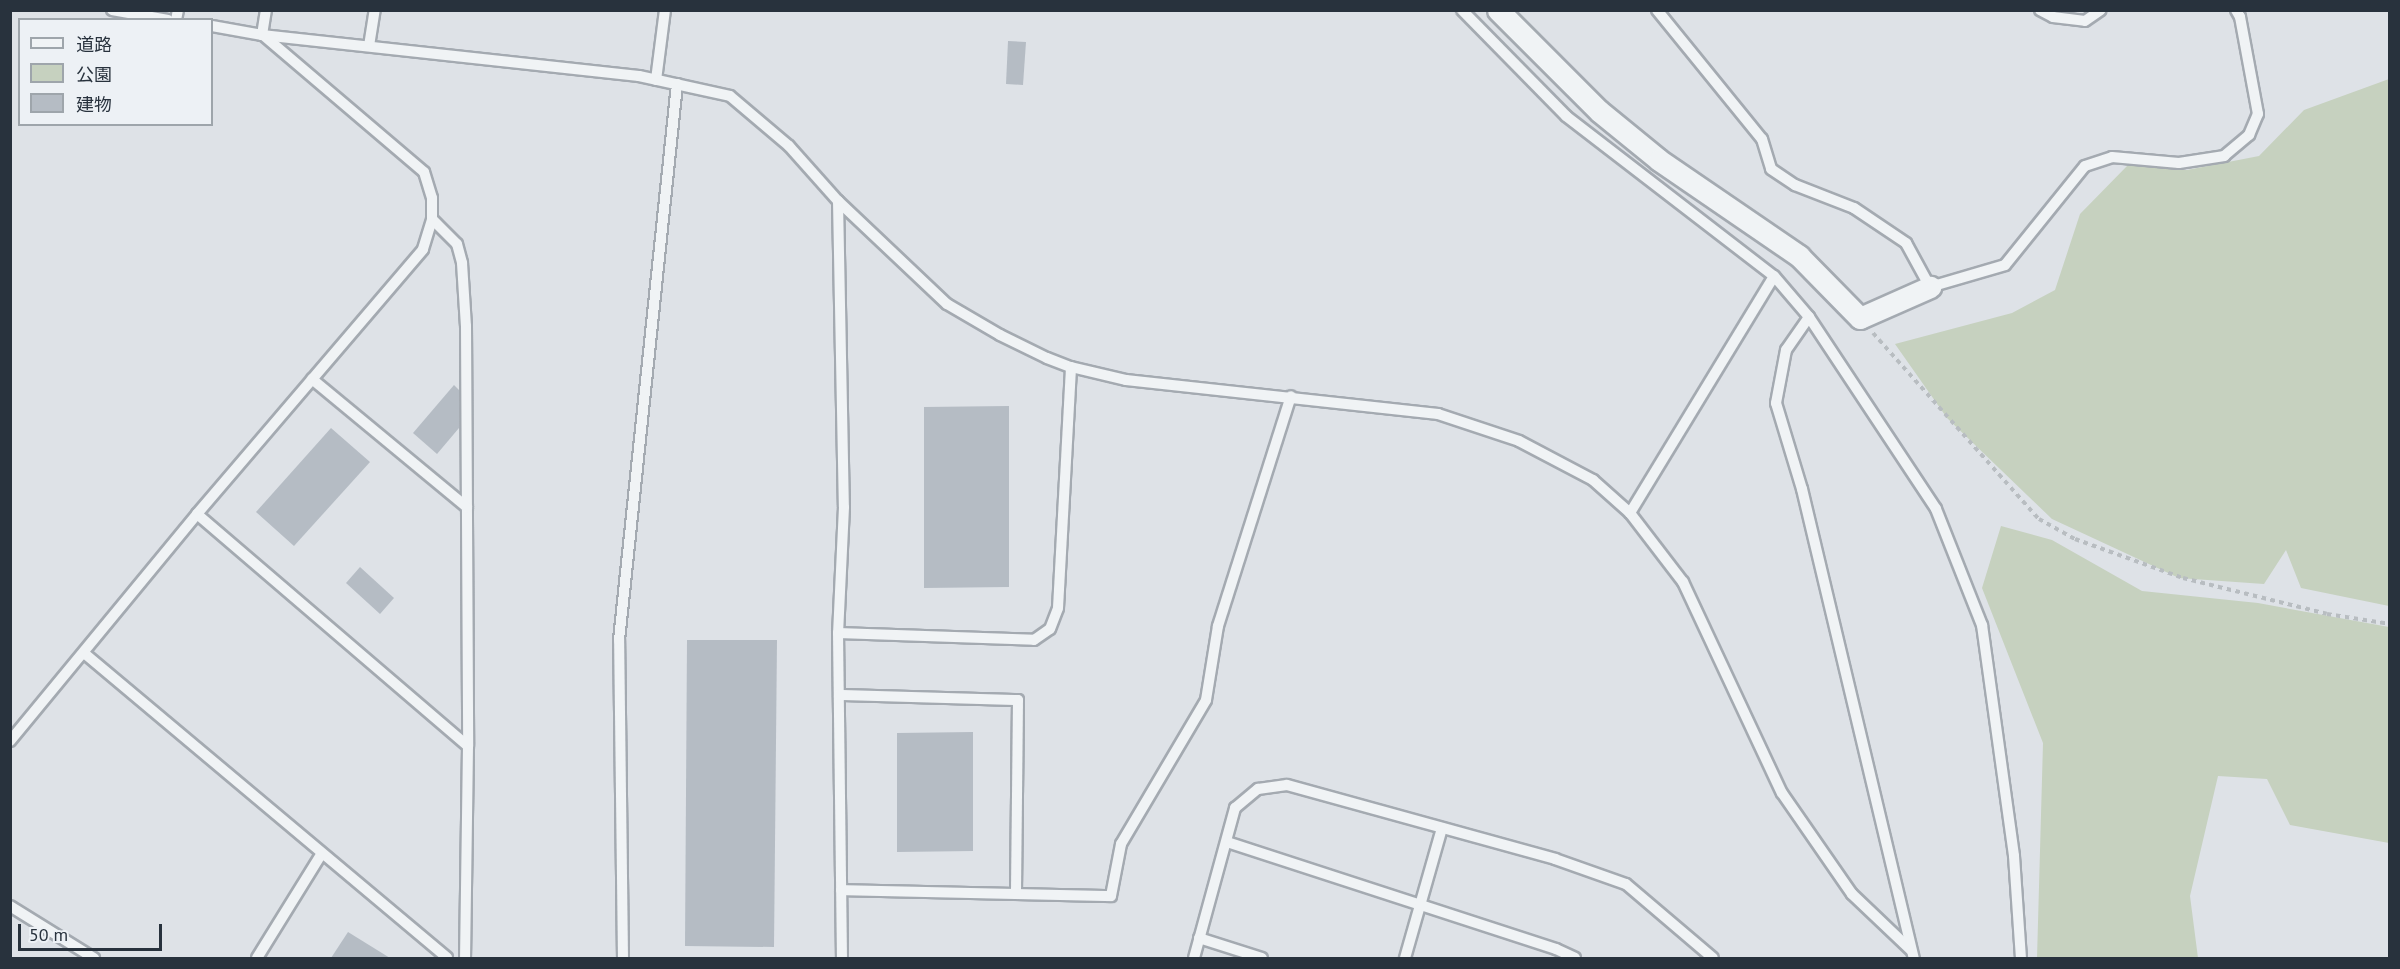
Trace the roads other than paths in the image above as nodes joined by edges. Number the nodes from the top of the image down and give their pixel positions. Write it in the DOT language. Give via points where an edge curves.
graph roads {
  1 [pos="112,10"];
  2 [pos="266,10"];
  3 [pos="375,10"];
  4 [pos="665,10"];
  5 [pos="1462,10"];
  6 [pos="1498,10"];
  7 [pos="1657,10"];
  8 [pos="2040,10"];
  9 [pos="2101,10"];
  10 [pos="2236,10"];
  11 [pos="157,18"];
  12 [pos="213,26"];
  13 [pos="262,35"];
  14 [pos="369,46"];
  15 [pos="656,80"];
  16 [pos="677,84"];
  17 [pos="838,201"];
  18 [pos="432,219"];
  19 [pos="1774,276"];
  20 [pos="1930,287"];
  21 [pos="1809,317"];
  22 [pos="1071,368"];
  23 [pos="312,379"];
  24 [pos="1291,396"];
  25 [pos="467,507"];
  26 [pos="1630,513"];
  27 [pos="197,514"];
  28 [pos="838,633"];
  29 [pos="84,653"];
  30 [pos="839,695"];
  31 [pos="10,741"];
  32 [pos="468,746"];
  33 [pos="1442,828"];
  34 [pos="1227,842"];
  35 [pos="322,853"];
  36 [pos="841,890"];
  37 [pos="1016,894"];
  38 [pos="10,906"];
  39 [pos="1420,906"];
  40 [pos="1199,938"];
  41 [pos="1913,954"];
  42 [pos="94,958"];
  43 [pos="257,958"];
  44 [pos="447,958"];
  45 [pos="465,958"];
  46 [pos="623,958"];
  47 [pos="842,958"];
  48 [pos="1194,958"];
  49 [pos="1262,958"];
  50 [pos="1405,958"];
  51 [pos="1575,958"];
  52 [pos="1713,958"];
  53 [pos="2021,958"];
  1 -- 11 [label="lane"];
  2 -- 13 [label="lane"];
  3 -- 14 [label="lane"];
  4 -- 15 [label="lane"];
  5 -- 19 [label="lane" via="1566,116"];
  6 -- 20 [label="street" via="1599,111 1659,160 1798,256 1860,318"];
  7 -- 20 [label="lane" via="1762,138 1771,169 1795,185 1854,208 1906,243"];
  8 -- 9 [label="lane" via="2053,17 2085,21"];
  10 -- 20 [label="lane" via="2258,114 2249,135 2224,156 2180,163 2112,157 2085,166 2005,265"];
  12 -- 13 [label="lane"];
  13 -- 14 [label="lane"];
  13 -- 18 [label="lane" via="424,172 432,198"];
  14 -- 15 [label="lane"];
  15 -- 16 [label="lane"];
  16 -- 17 [label="lane" via="730,96 789,146"];
  16 -- 46 [label="lane" via="619,640"];
  17 -- 22 [label="lane" via="946,304"];
  17 -- 28 [label="lane" via="844,507"];
  18 -- 23 [label="lane" via="423,249"];
  18 -- 25 [label="lane" via="457,244 462,263"];
  19 -- 21 [label="lane"];
  19 -- 26 [label="lane"];
  21 -- 41 [label="lane" via="1786,350 1776,403 1802,489"];
  21 -- 53 [label="lane" via="1936,510 1982,625 2014,856"];
  22 -- 24 [label="lane" via="1126,380"];
  22 -- 28 [label="lane" via="1058,608 1050,629 1034,640"];
  23 -- 25 [label="lane"];
  23 -- 27 [label="lane"];
  24 -- 26 [label="lane" via="1437,414 1519,441 1593,480"];
  24 -- 37 [label="lane" via="1218,626 1206,700 1121,844 1111,896"];
  25 -- 32 [label="lane"];
  26 -- 41 [label="lane" via="1683,582 1782,794 1852,894"];
  27 -- 29 [label="lane"];
  27 -- 32 [label="lane"];
  28 -- 30 [label="lane"];
  29 -- 31 [label="lane"];
  29 -- 35 [label="lane"];
  30 -- 36 [label="lane"];
  30 -- 37 [label="lane" via="1018,700"];
  32 -- 45 [label="lane"];
  33 -- 34 [label="lane" via="1287,784 1258,789 1235,808"];
  33 -- 39 [label="lane"];
  33 -- 52 [label="lane" via="1556,859 1626,884"];
  34 -- 39 [label="lane"];
  34 -- 40 [label="lane"];
  35 -- 43 [label="lane"];
  35 -- 44 [label="lane"];
  36 -- 37 [label="lane"];
  36 -- 47 [label="lane"];
  38 -- 42 [label="lane"];
  39 -- 50 [label="lane"];
  39 -- 51 [label="lane"];
  40 -- 48 [label="lane"];
  40 -- 49 [label="lane"];
}
